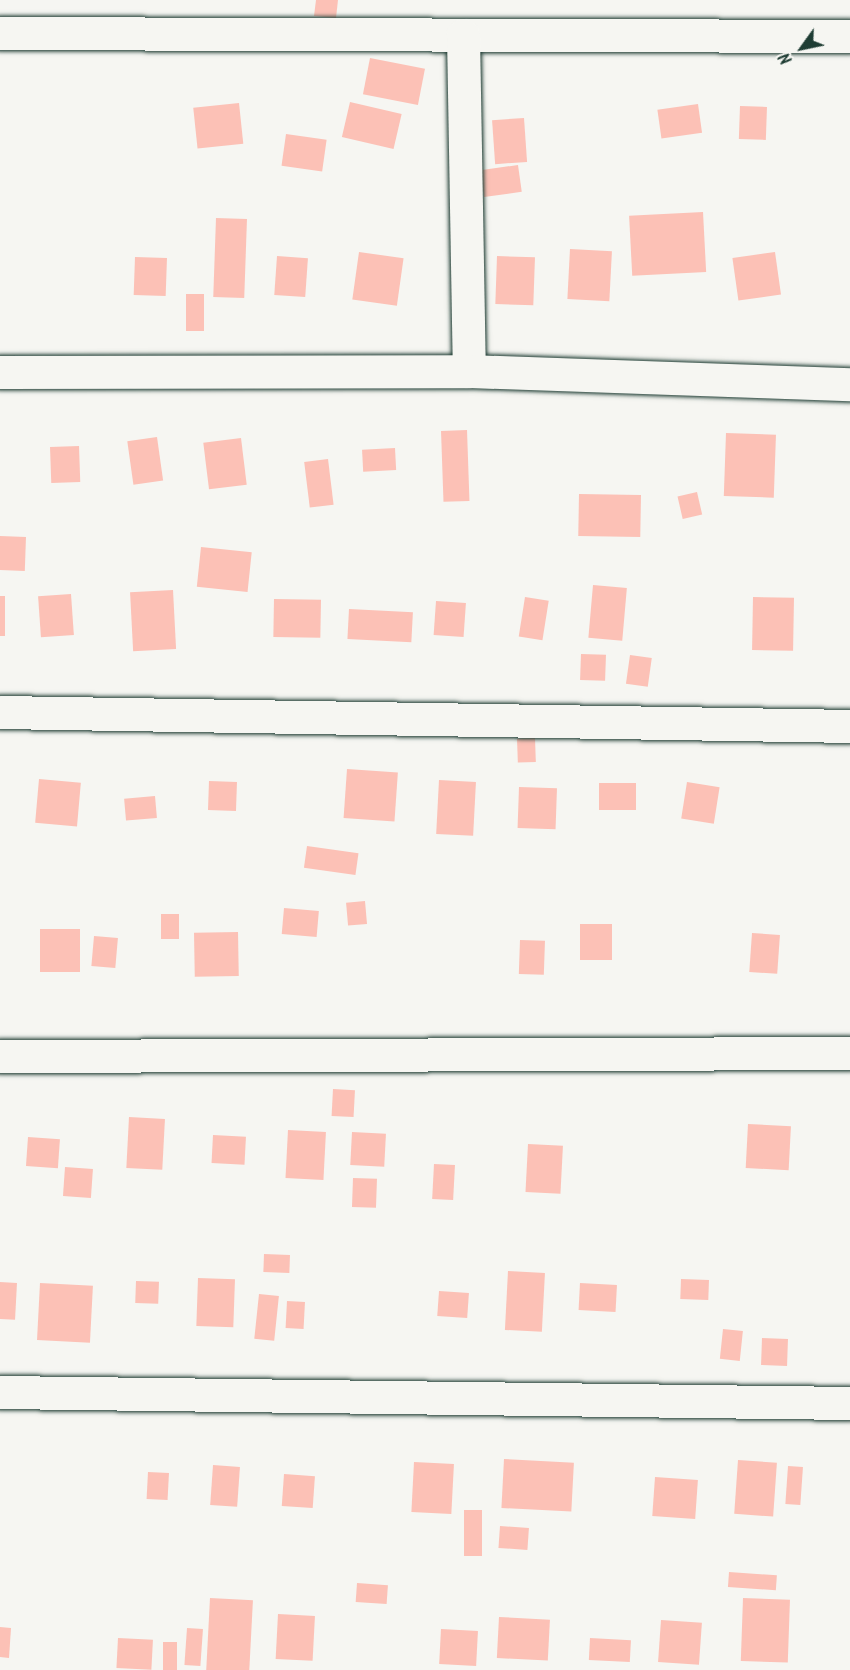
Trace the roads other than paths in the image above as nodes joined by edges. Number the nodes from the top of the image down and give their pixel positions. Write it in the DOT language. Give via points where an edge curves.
graph roads {
  1 [pos="0,33"];
  2 [pos="463,35"];
  3 [pos="850,36"];
  4 [pos="468,370"];
  5 [pos="0,372"];
  6 [pos="850,384"];
  7 [pos="0,712"];
  8 [pos="850,726"];
  9 [pos="850,1053"];
  10 [pos="0,1056"];
  11 [pos="0,1392"];
  12 [pos="850,1403"];
  1 -- 2 [label="street"];
  2 -- 3 [label="street"];
  2 -- 4 [label="street"];
  4 -- 5 [label="street"];
  4 -- 6 [label="street"];
  7 -- 8 [label="street"];
  9 -- 10 [label="street"];
  11 -- 12 [label="street"];
}
